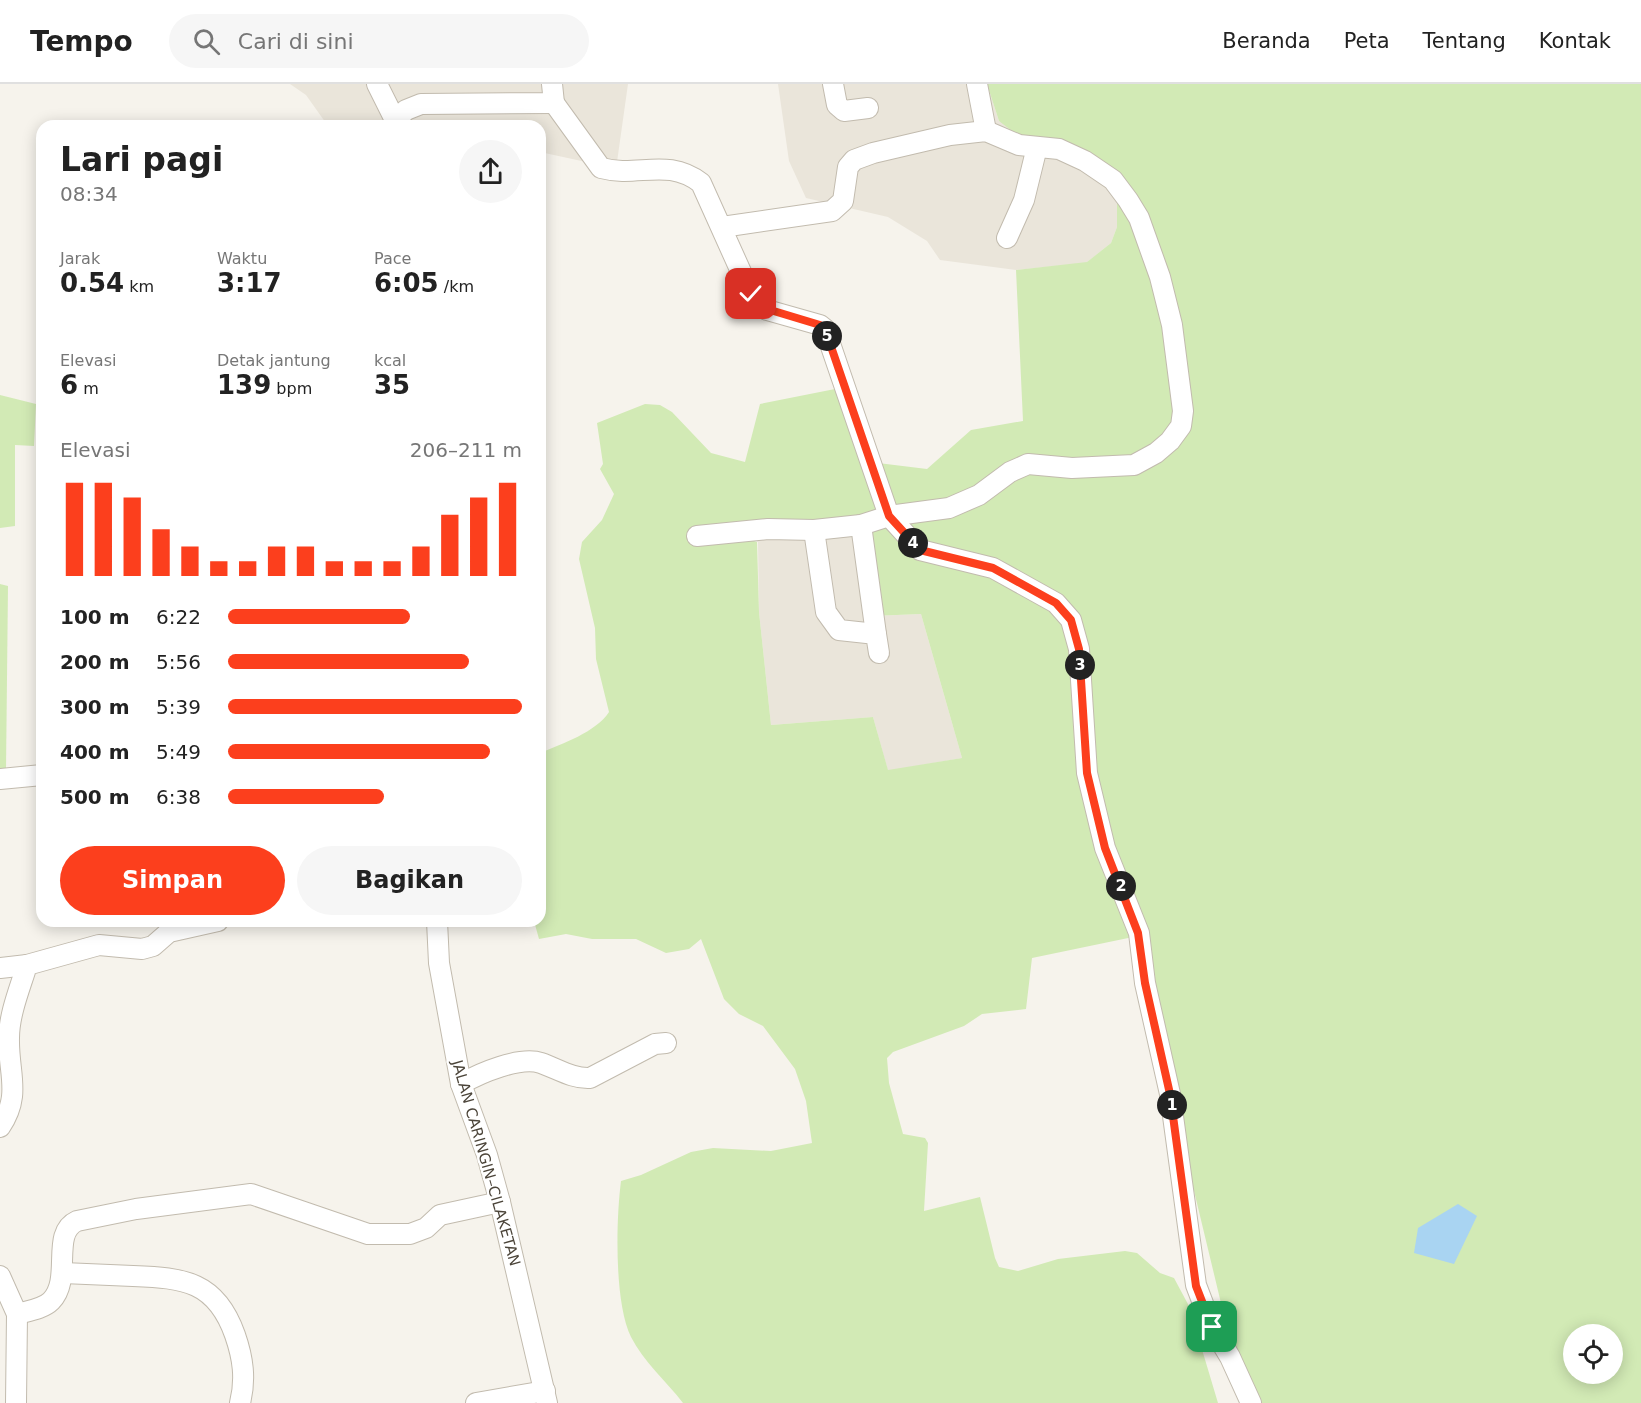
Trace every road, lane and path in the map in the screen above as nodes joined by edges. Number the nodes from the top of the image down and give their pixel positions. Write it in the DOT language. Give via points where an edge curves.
graph roads {
  1 [pos="377,84"];
  2 [pos="833,84"];
  3 [pos="977,84"];
  4 [pos="553,93"];
  5 [pos="868,108"];
  6 [pos="394,120"];
  7 [pos="398,120"];
  8 [pos="986,131"];
  9 [pos="1037,147"];
  10 [pos="722,227"];
  11 [pos="1007,238"];
  12 [pos="889,516"];
  13 [pos="861,525"];
  14 [pos="814,530"];
  15 [pos="697,536"];
  16 [pos="36,776"];
  17 [pos="0,779"];
  18 [pos="192,927"];
  19 [pos="437,927"];
  20 [pos="27,965"];
  21 [pos="0,968"];
  22 [pos="666,1043"];
  23 [pos="461,1084"];
  24 [pos="0,1127"];
  25 [pos="500,1202"];
  26 [pos="63,1274"];
  27 [pos="0,1276"];
  28 [pos="17,1314"];
  29 [pos="546,1397"];
  30 [pos="16,1403"];
  31 [pos="240,1403"];
  32 [pos="476,1403"];
  33 [pos="1251,1403"];
  1 -- 6 [label="street"];
  2 -- 5 [label="street" via="837,105 844,111"];
  3 -- 8 [label="street"];
  4 -- 7 [label="street" via="421,104 406,110"];
  4 -- 10 [label="street" via="601,168 687,172 701,183"];
  8 -- 9 [label="street" via="1018,145"];
  8 -- 10 [label="street" via="950,135 854,160 848,167 843,201 832,211"];
  9 -- 11 [label="street" via="1024,200"];
  9 -- 12 [label="street" via="1059,149 1113,180 1138,218 1160,277 1172,325 1184,411 1181,426 1156,453 1134,465 1072,468 1028,464 979,495 949,508"];
  10 -- 12 [label="street" via="759,304 825,329"];
  12 -- 13 [label="street"];
  12 -- 33 [label="street" via="920,550 993,568 1056,603 1071,620 1079,649 1087,773 1105,848 1138,933 1170,1094 1196,1286"];
  13 -- 14 [label="street"];
  13 -- 14 [label="street" via="877,644 839,630 829,620"];
  14 -- 15 [label="street" via="768,529"];
  16 -- 17 [label="street"];
  18 -- 20 [label="street" via="170,932 153,946 142,949 99,945"];
  19 -- 23 [label="street, JALAN CARINGIN–CILAKETAN" via="439,963"];
  20 -- 21 [label="street"];
  20 -- 24 [label="street" via="9,1038 14,1097"];
  22 -- 23 [label="street" via="655,1044 590,1078 581,1079 538,1062 483,1072"];
  23 -- 25 [label="street, JALAN CARINGIN–CILAKETAN" via="488,1155"];
  25 -- 26 [label="street" via="440,1215 426,1228 410,1234 368,1234 252,1194 136,1209 69,1224 64,1231"];
  25 -- 29 [label="street, JALAN CARINGIN–CILAKETAN"];
  26 -- 28 [label="street" via="50,1302"];
  26 -- 31 [label="street" via="169,1277 190,1282 207,1292 228,1317 243,1359"];
  27 -- 28 [label="street"];
  28 -- 30 [label="street"];
  29 -- 32 [label="street"];
}
